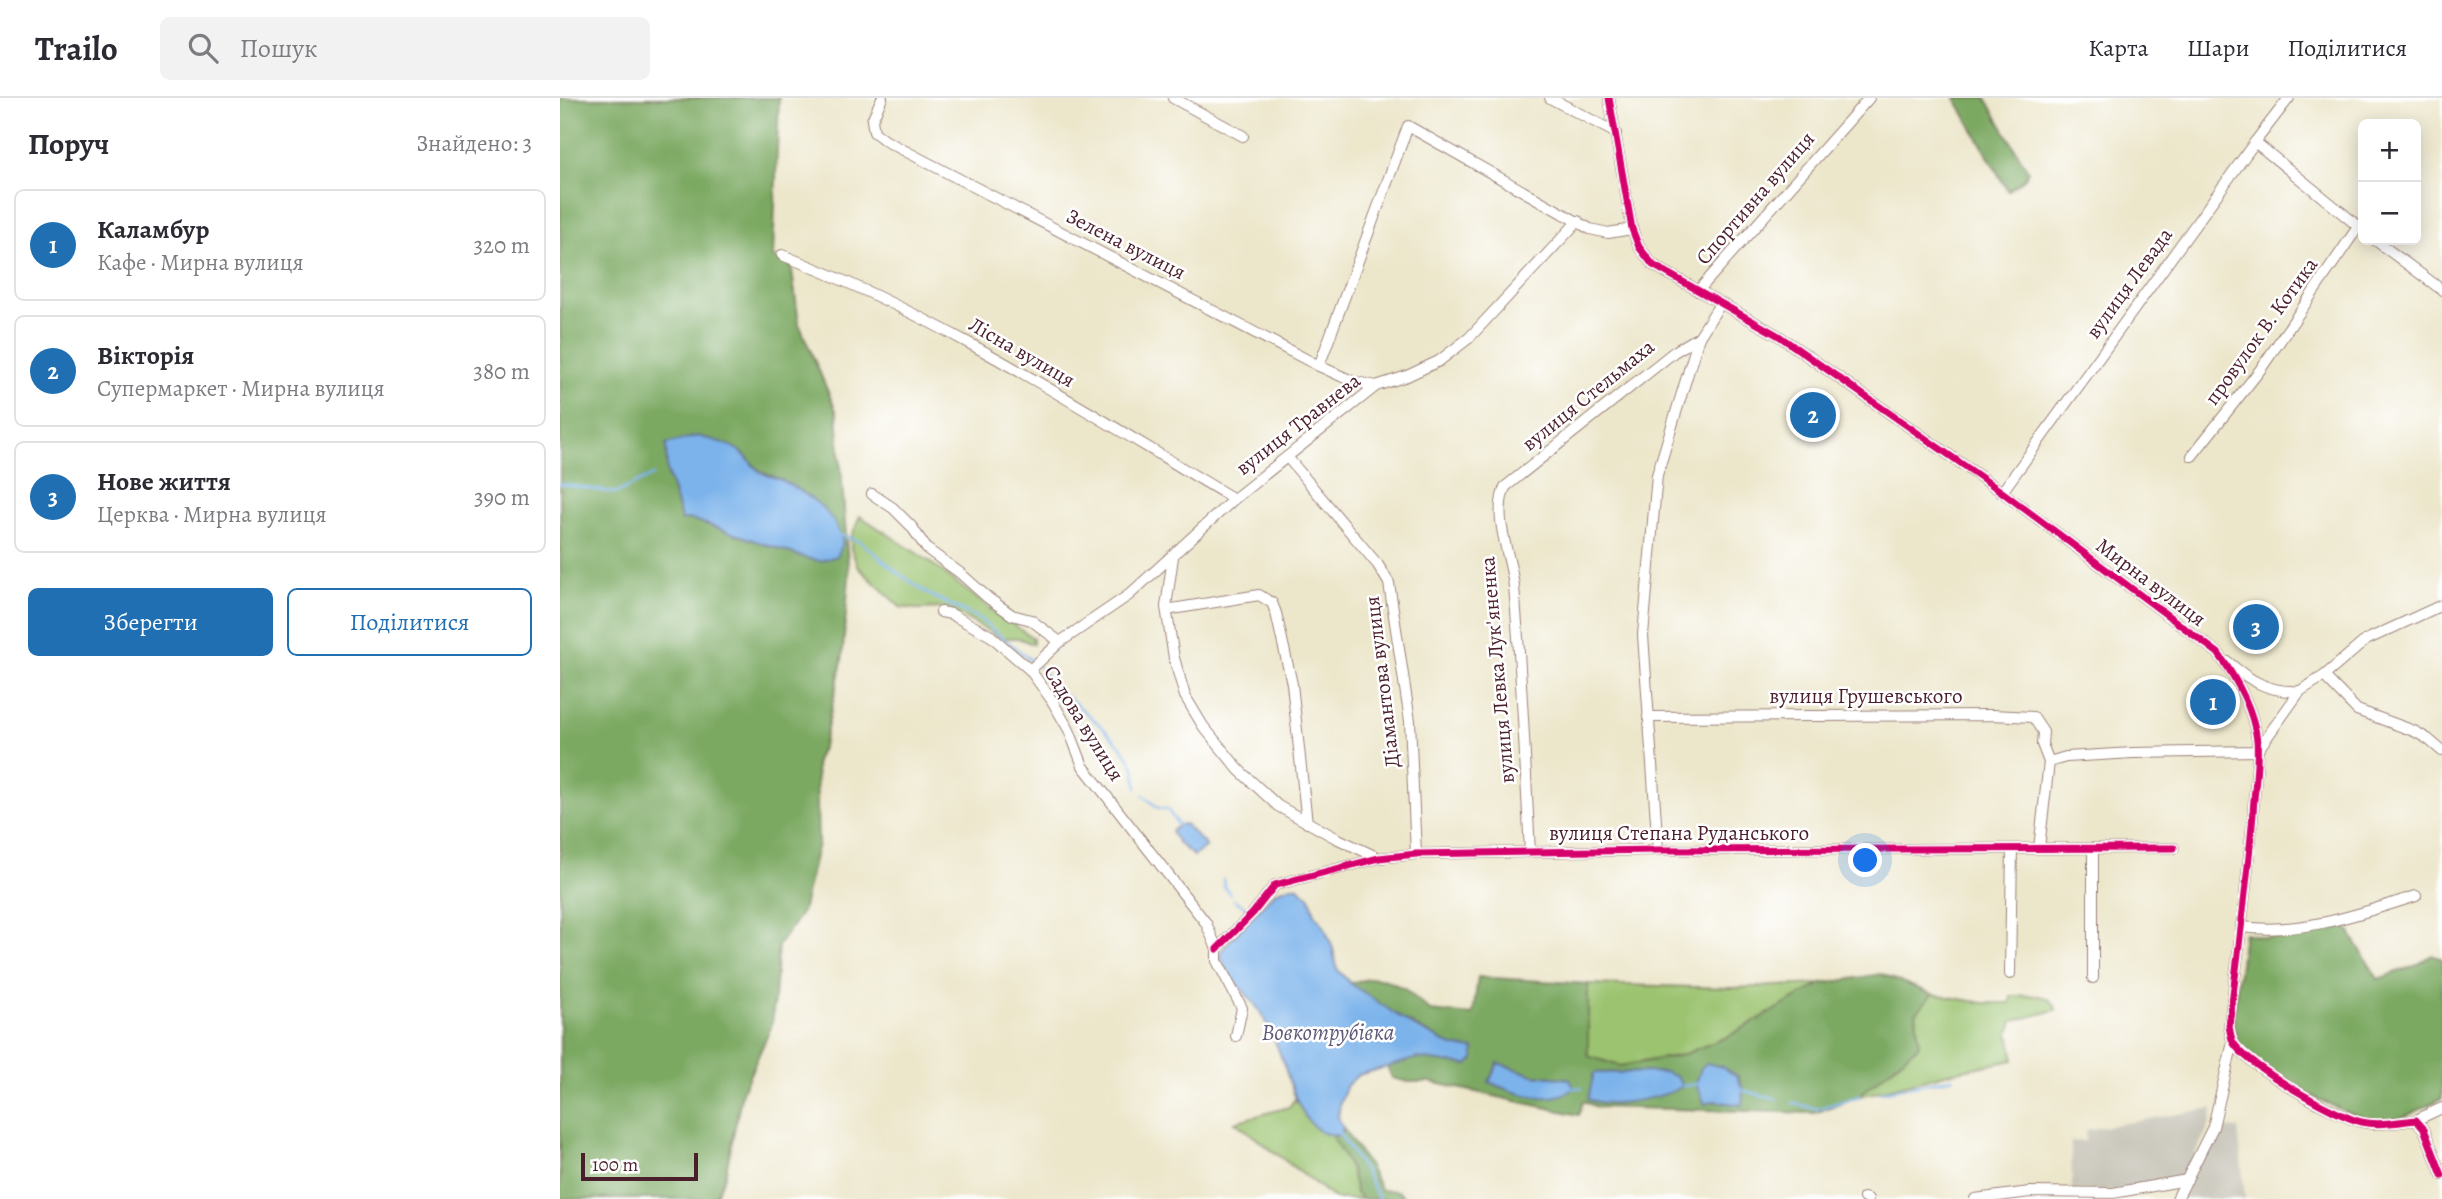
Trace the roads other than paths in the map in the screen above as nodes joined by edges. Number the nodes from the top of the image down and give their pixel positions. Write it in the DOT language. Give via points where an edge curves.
graph roads {
  1 [pos="882,98"];
  2 [pos="1173,98"];
  3 [pos="1550,98"];
  4 [pos="1609,98"];
  5 [pos="1869,98"];
  6 [pos="2289,98"];
  7 [pos="1616,133"];
  8 [pos="1243,136"];
  9 [pos="2255,142"];
  10 [pos="1578,221"];
  11 [pos="2358,227"];
  12 [pos="1632,229"];
  13 [pos="2358,233"];
  14 [pos="2382,245"];
  15 [pos="782,255"];
  16 [pos="2442,290"];
  17 [pos="1698,291"];
  18 [pos="1720,304"];
  19 [pos="1699,337"];
  20 [pos="1319,366"];
  21 [pos="1376,386"];
  22 [pos="2192,456"];
  23 [pos="1288,458"];
  24 [pos="1505,487"];
  25 [pos="2001,492"];
  26 [pos="872,494"];
  27 [pos="1234,499"];
  28 [pos="1173,557"];
  29 [pos="2442,605"];
  30 [pos="1166,607"];
  31 [pos="942,612"];
  32 [pos="1060,642"];
  33 [pos="2218,653"];
  34 [pos="1030,670"];
  35 [pos="2324,676"];
  36 [pos="2300,691"];
  37 [pos="1648,717"];
  38 [pos="2257,751"];
  39 [pos="2442,751"];
  40 [pos="2049,762"];
  41 [pos="1307,823"];
  42 [pos="2039,848"];
  43 [pos="2093,848"];
  44 [pos="2174,848"];
  45 [pos="2012,849"];
  46 [pos="1658,850"];
  47 [pos="1530,852"];
  48 [pos="1416,854"];
  49 [pos="1379,858"];
  50 [pos="2416,896"];
  51 [pos="2242,927"];
  52 [pos="1217,949"];
  53 [pos="2010,974"];
  54 [pos="2093,978"];
  55 [pos="1236,1036"];
  56 [pos="2233,1042"];
  57 [pos="2442,1108"];
  58 [pos="2416,1120"];
  59 [pos="2442,1175"];
  60 [pos="2186,1180"];
  61 [pos="1975,1199"];
  62 [pos="2177,1199"];
  1 -- 20 [label="street, Зелена вулиця" via="872,120 874,132 886,141"];
  2 -- 8 [label="street"];
  3 -- 7 [label="street"];
  4 -- 7 [label="street, Мирна вулиця"];
  5 -- 17 [label="street, Спортивна вулиця"];
  6 -- 9 [label="street, вулиця Левада"];
  7 -- 12 [label="street, Мирна вулиця"];
  9 -- 11 [label="street"];
  9 -- 25 [label="street, вулиця Левада"];
  10 -- 12 [label="street" via="1599,232"];
  10 -- 20 [label="street" via="1408,126"];
  10 -- 21 [label="street, вулиця Травнева" via="1469,338 1439,361"];
  12 -- 17 [label="street, Мирна вулиця" via="1653,265"];
  13 -- 22 [label="street, провулок В. Котика"];
  14 -- 16 [label="street"];
  15 -- 27 [label="street, Лісна вулиця" via="844,279 960,338"];
  17 -- 18 [label="street, Мирна вулиця"];
  18 -- 19 [label="street"];
  18 -- 25 [label="street, Мирна вулиця" via="1779,336"];
  19 -- 24 [label="street, вулиця Стельмаха"];
  19 -- 37 [label="street" via="1657,475 1643,635"];
  20 -- 21 [label="street, Зелена вулиця"];
  21 -- 23 [label="street, вулиця Травнева"];
  23 -- 27 [label="street, вулиця Травнева"];
  23 -- 48 [label="street, Діамантова вулиця" via="1389,583 1410,721"];
  24 -- 47 [label="street, вулиця Левка Лук'яненка" via="1501,514 1514,584"];
  25 -- 33 [label="street, Мирна вулиця"];
  26 -- 32 [label="street" via="911,526 927,549 988,598 1013,615 1031,620"];
  27 -- 28 [label="street, вулиця Травнева"];
  28 -- 30 [label="street"];
  28 -- 32 [label="street, вулиця Травнева" via="1129,595"];
  29 -- 35 [label="street" via="2365,640"];
  30 -- 41 [label="street" via="1185,696 1203,726 1278,807"];
  30 -- 41 [label="street" via="1259,596 1272,603 1292,684"];
  31 -- 34 [label="street, Садова вулиця" via="991,636"];
  32 -- 34 [label="street, вулиця Травнева"];
  33 -- 36 [label="street" via="2261,685"];
  33 -- 38 [label="street, Мирна вулиця" via="2246,703"];
  34 -- 52 [label="street, Садова вулиця" via="1069,730 1083,766 1206,923"];
  35 -- 36 [label="street"];
  35 -- 39 [label="street" via="2357,710 2414,731"];
  36 -- 38 [label="street"];
  37 -- 40 [label="street, вулиця Грушевського" via="2033,717 2043,732"];
  37 -- 46 [label="street"];
  38 -- 40 [label="street" via="2133,753"];
  38 -- 51 [label="street, Мирна вулиця"];
  40 -- 42 [label="street, вулиця Грушевського"];
  41 -- 49 [label="street"];
  42 -- 43 [label="street, вулиця Степана Руданського"];
  42 -- 45 [label="street, вулиця Степана Руданського"];
  43 -- 44 [label="street, вулиця Степана Руданського"];
  43 -- 54 [label="street"];
  45 -- 46 [label="street, вулиця Степана Руданського"];
  45 -- 53 [label="street"];
  46 -- 47 [label="street, вулиця Степана Руданського"];
  47 -- 48 [label="street, вулиця Степана Руданського"];
  48 -- 49 [label="street, вулиця Степана Руданського"];
  49 -- 52 [label="street, вулиця Степана Руданського" via="1275,885"];
  50 -- 51 [label="street" via="2344,919 2267,930"];
  51 -- 56 [label="street, Мирна вулиця" via="2229,1026"];
  52 -- 55 [label="street, Садова вулиця" via="1217,961 1242,1009"];
  56 -- 58 [label="street" via="2261,1069 2345,1116 2362,1123"];
  56 -- 60 [label="street, Мирна вулиця" via="2213,1127"];
  57 -- 58 [label="street"];
  58 -- 59 [label="street"];
  60 -- 61 [label="street" via="2113,1193 2030,1192"];
  60 -- 62 [label="street, Мирна вулиця"];
}
